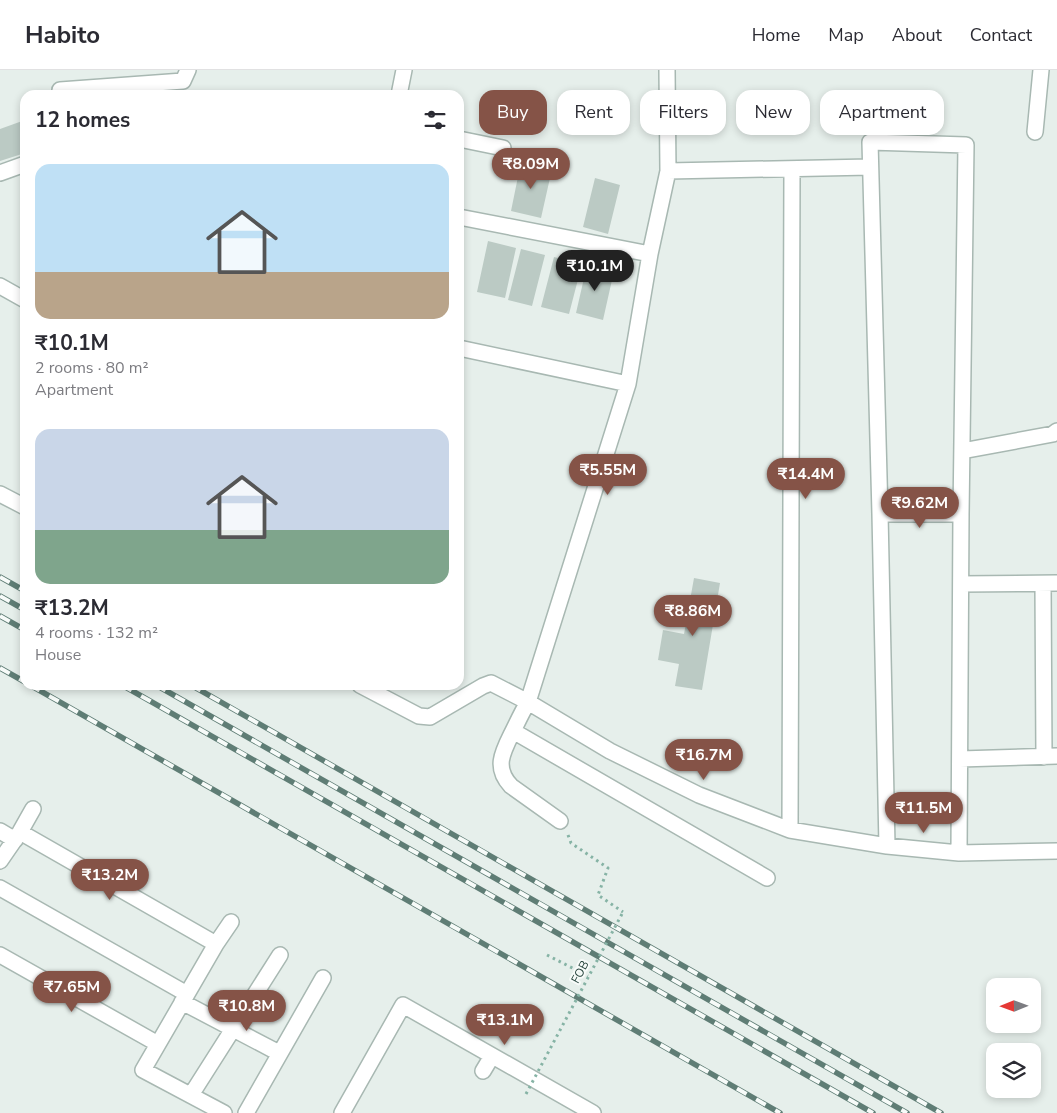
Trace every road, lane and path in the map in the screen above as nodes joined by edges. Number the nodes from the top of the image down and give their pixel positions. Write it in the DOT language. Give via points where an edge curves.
graph roads {
  1 [pos="188,70"];
  2 [pos="404,70"];
  3 [pos="667,70"];
  4 [pos="1041,70"];
  5 [pos="60,90"];
  6 [pos="400,90"];
  7 [pos="1035,132"];
  8 [pos="464,140"];
  9 [pos="503,148"];
  10 [pos="20,166"];
  11 [pos="870,167"];
  12 [pos="792,170"];
  13 [pos="668,171"];
  14 [pos="0,173"];
  15 [pos="464,218"];
  16 [pos="650,254"];
  17 [pos="0,286"];
  18 [pos="20,297"];
  19 [pos="464,349"];
  20 [pos="628,384"];
  21 [pos="1057,432"];
  22 [pos="962,451"];
  23 [pos="0,494"];
  24 [pos="20,504"];
  25 [pos="880,514"];
  26 [pos="961,514"];
  27 [pos="961,584"];
  28 [pos="1050,584"];
  29 [pos="1050,669"];
  30 [pos="369,690"];
  31 [pos="528,702"];
  32 [pos="513,731"];
  33 [pos="1051,756"];
  34 [pos="960,759"];
  35 [pos="33,809"];
  36 [pos="560,820"];
  37 [pos="790,830"];
  38 [pos="0,831"];
  39 [pos="17,836"];
  40 [pos="887,846"];
  41 [pos="1057,851"];
  42 [pos="959,853"];
  43 [pos="0,861"];
  44 [pos="767,878"];
  45 [pos="0,888"];
  46 [pos="231,922"];
  47 [pos="216,944"];
  48 [pos="547,954"];
  49 [pos="280,955"];
  50 [pos="0,956"];
  51 [pos="588,976"];
  52 [pos="323,978"];
  53 [pos="184,998"];
  54 [pos="232,1028"];
  55 [pos="158,1044"];
  56 [pos="279,1053"];
  57 [pos="492,1056"];
  58 [pos="483,1071"];
  59 [pos="526,1094"];
  60 [pos="191,1095"];
  61 [pos="224,1113"];
  62 [pos="246,1113"];
  63 [pos="342,1113"];
  64 [pos="593,1113"];
  1 -- 5 [label="street" via="183,81"];
  2 -- 6 [label="street"];
  3 -- 13 [label="street"];
  4 -- 7 [label="street"];
  8 -- 9 [label="street"];
  10 -- 14 [label="street"];
  11 -- 12 [label="street"];
  11 -- 22 [label="street" via="870,142 966,145"];
  11 -- 25 [label="street"];
  12 -- 13 [label="street"];
  12 -- 37 [label="street"];
  13 -- 16 [label="street"];
  15 -- 16 [label="street"];
  16 -- 20 [label="street"];
  17 -- 18 [label="street"];
  19 -- 20 [label="street"];
  20 -- 31 [label="street"];
  21 -- 22 [label="street"];
  22 -- 26 [label="street"];
  23 -- 24 [label="street"];
  25 -- 26 [label="street"];
  25 -- 40 [label="street"];
  26 -- 27 [label="street"];
  27 -- 28 [label="street"];
  27 -- 34 [label="street"];
  28 -- 29 [label="street"];
  29 -- 33 [label="street"];
  30 -- 31 [label="street" via="424,717 430,717 491,683"];
  31 -- 32 [label="street"];
  31 -- 37 [label="street" via="610,751 699,795"];
  32 -- 36 [label="street" via="501,755 505,780"];
  32 -- 44 [label="street"];
  33 -- 34 [label="street"];
  34 -- 42 [label="street"];
  35 -- 39 [label="street"];
  36 -- 51 [label="path, FOB, bridge" via="570,843 608,868 598,895 622,912"];
  37 -- 40 [label="street"];
  38 -- 39 [label="street"];
  39 -- 43 [label="street"];
  39 -- 47 [label="street"];
  40 -- 42 [label="street"];
  41 -- 42 [label="street"];
  45 -- 53 [label="street"];
  46 -- 47 [label="street"];
  47 -- 53 [label="street"];
  48 -- 51 [label="path"];
  49 -- 54 [label="street"];
  50 -- 55 [label="street"];
  51 -- 59 [label="path, FOB, bridge"];
  52 -- 56 [label="street"];
  53 -- 54 [label="street"];
  53 -- 55 [label="street"];
  54 -- 56 [label="street"];
  54 -- 60 [label="street"];
  55 -- 60 [label="street" via="143,1070"];
  56 -- 62 [label="street"];
  57 -- 58 [label="street"];
  57 -- 63 [label="street" via="403,1005"];
  57 -- 64 [label="street"];
  60 -- 61 [label="street"];
}
